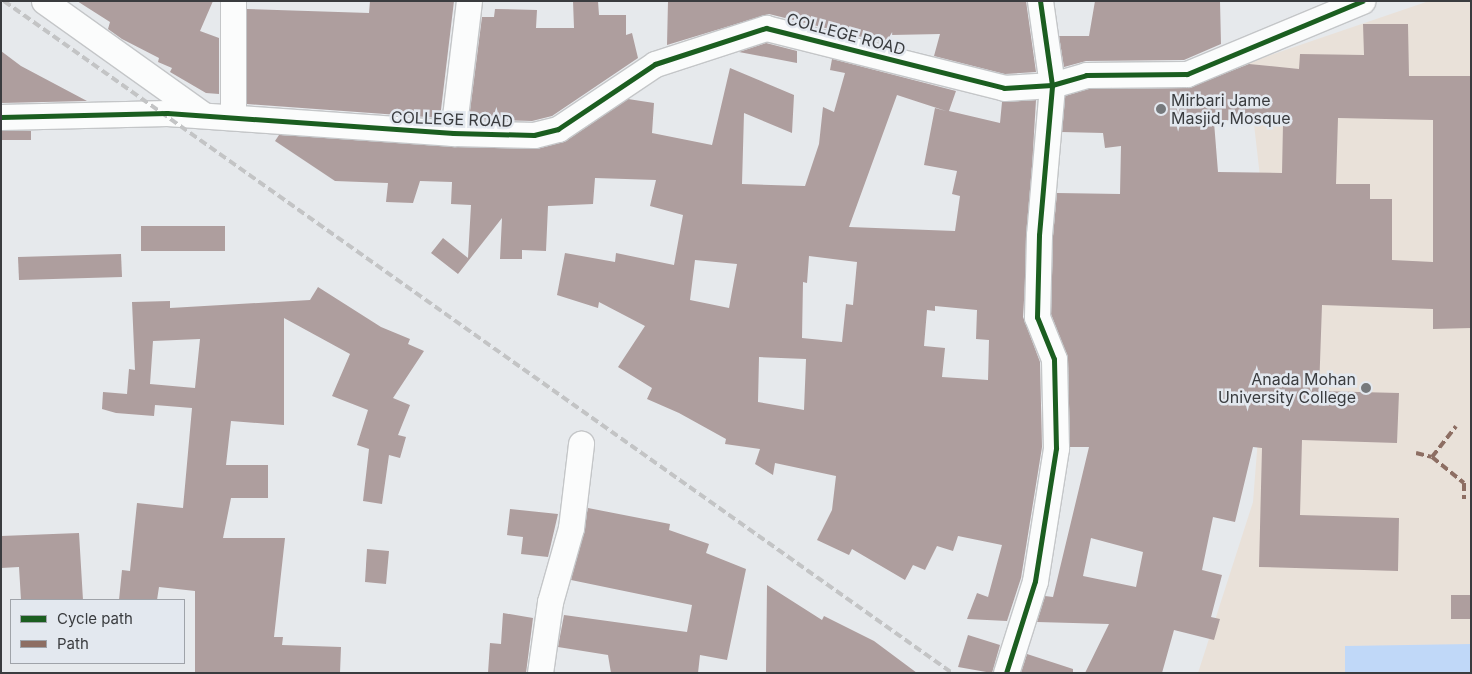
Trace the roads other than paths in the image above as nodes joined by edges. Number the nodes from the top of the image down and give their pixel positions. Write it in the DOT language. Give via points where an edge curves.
graph roads {
  1 [pos="44,1"];
  2 [pos="232,1"];
  3 [pos="469,1"];
  4 [pos="1040,1"];
  5 [pos="1362,1"];
  6 [pos="1052,85"];
  7 [pos="204,115"];
  8 [pos="1,117"];
  9 [pos="232,117"];
  10 [pos="454,133"];
  11 [pos="581,444"];
  12 [pos="540,673"];
  13 [pos="1006,673"];
  1 -- 7 [label="street"];
  2 -- 9 [label="street"];
  3 -- 10 [label="street"];
  4 -- 6 [label="street"];
  5 -- 6 [label="street, COLLEGE ROAD" via="1187,74 1086,75"];
  6 -- 10 [label="street, COLLEGE ROAD" via="995,87 766,28 655,64 558,129 534,135"];
  6 -- 13 [label="street" via="1038,235 1037,317 1054,359 1056,448 1035,581"];
  7 -- 8 [label="street, COLLEGE ROAD"];
  7 -- 9 [label="street, COLLEGE ROAD"];
  9 -- 10 [label="street, COLLEGE ROAD"];
  11 -- 12 [label="street" via="571,528 550,602"];
}
